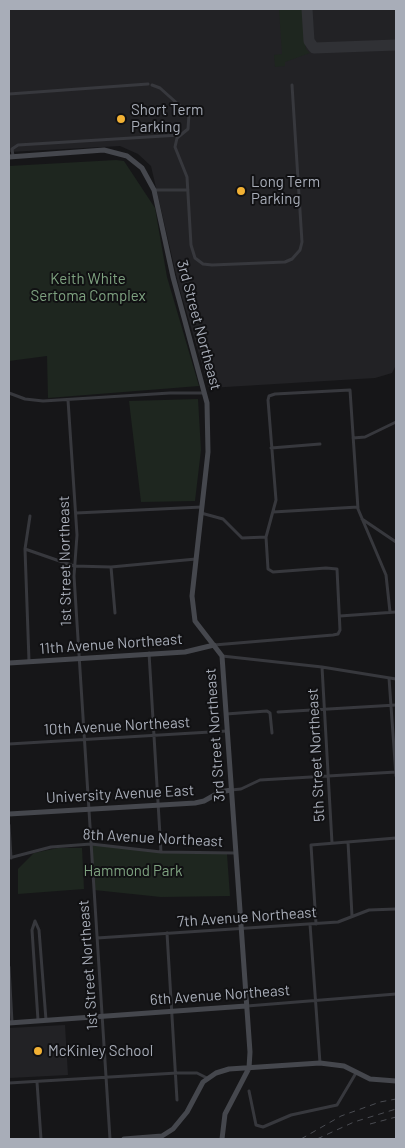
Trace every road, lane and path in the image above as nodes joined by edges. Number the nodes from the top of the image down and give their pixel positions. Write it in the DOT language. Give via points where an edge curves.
graph roads {
  1 [pos="292,85"];
  2 [pos="9,94"];
  3 [pos="181,135"];
  4 [pos="11,157"];
  5 [pos="154,190"];
  6 [pos="188,190"];
  7 [pos="9,393"];
  8 [pos="204,393"];
  9 [pos="68,400"];
  10 [pos="396,422"];
  11 [pos="352,438"];
  12 [pos="320,444"];
  13 [pos="271,448"];
  14 [pos="358,507"];
  15 [pos="202,510"];
  16 [pos="273,512"];
  17 [pos="76,513"];
  18 [pos="30,516"];
  19 [pos="361,519"];
  20 [pos="266,537"];
  21 [pos="396,540"];
  22 [pos="25,549"];
  23 [pos="196,560"];
  24 [pos="74,566"];
  25 [pos="111,567"];
  26 [pos="390,612"];
  27 [pos="396,612"];
  28 [pos="115,613"];
  29 [pos="340,616"];
  30 [pos="214,644"];
  31 [pos="149,653"];
  32 [pos="222,656"];
  33 [pos="79,658"];
  34 [pos="29,661"];
  35 [pos="9,663"];
  36 [pos="322,666"];
  37 [pos="389,678"];
  38 [pos="396,679"];
  39 [pos="391,706"];
  40 [pos="396,706"];
  41 [pos="324,710"];
  42 [pos="278,712"];
  43 [pos="226,714"];
  44 [pos="227,731"];
  45 [pos="272,733"];
  46 [pos="154,735"];
  47 [pos="84,738"];
  48 [pos="9,744"];
  49 [pos="396,774"];
  50 [pos="328,776"];
  51 [pos="230,790"];
  52 [pos="159,805"];
  53 [pos="89,809"];
  54 [pos="9,814"];
  55 [pos="9,825"];
  56 [pos="396,838"];
  57 [pos="348,842"];
  58 [pos="332,843"];
  59 [pos="91,844"];
  60 [pos="162,852"];
  61 [pos="235,853"];
  62 [pos="10,858"];
  63 [pos="396,909"];
  64 [pos="352,916"];
  65 [pos="310,924"];
  66 [pos="316,924"];
  67 [pos="241,929"];
  68 [pos="167,934"];
  69 [pos="97,938"];
  70 [pos="9,967"];
  71 [pos="396,994"];
  72 [pos="316,1001"];
  73 [pos="246,1006"];
  74 [pos="172,1011"];
  75 [pos="103,1016"];
  76 [pos="38,1020"];
  77 [pos="46,1020"];
  78 [pos="10,1022"];
  79 [pos="320,1062"];
  80 [pos="248,1068"];
  81 [pos="177,1073"];
  82 [pos="356,1073"];
  83 [pos="106,1077"];
  84 [pos="208,1079"];
  85 [pos="396,1081"];
  86 [pos="37,1082"];
  87 [pos="9,1083"];
  88 [pos="249,1091"];
  89 [pos="177,1100"];
  90 [pos="41,1139"];
  91 [pos="110,1139"];
  92 [pos="124,1139"];
  93 [pos="222,1139"];
  1 -- 6 [label="street" via="302,242 296,255 285,262 202,264 195,258 191,245"];
  2 -- 3 [label="street" via="150,84 160,88 189,114 188,129"];
  3 -- 4 [label="street" via="18,145 12,149"];
  3 -- 6 [label="street" via="177,138 176,147 187,177"];
  4 -- 5 [label="street, 3rd Street Northeast" via="113,151 138,164"];
  5 -- 6 [label="street"];
  5 -- 8 [label="street, 3rd Street Northeast"];
  7 -- 9 [label="street" via="25,399"];
  8 -- 9 [label="street"];
  8 -- 15 [label="street, 3rd Street Northeast" via="209,429"];
  9 -- 17 [label="street, 1st Street Northeast"];
  10 -- 11 [label="street" via="365,437"];
  11 -- 13 [label="street" via="350,390 275,394 268,400"];
  11 -- 14 [label="street"];
  12 -- 13 [label="street"];
  13 -- 16 [label="street" via="276,500"];
  14 -- 16 [label="street"];
  14 -- 19 [label="street"];
  15 -- 17 [label="street"];
  15 -- 20 [label="street" via="223,519 242,538"];
  15 -- 23 [label="street, 3rd Street Northeast"];
  16 -- 20 [label="street"];
  17 -- 24 [label="street, 1st Street Northeast" via="78,535"];
  18 -- 22 [label="street"];
  19 -- 21 [label="street"];
  19 -- 26 [label="street" via="386,575"];
  20 -- 29 [label="street" via="268,569 273,572 336,569"];
  22 -- 24 [label="street"];
  22 -- 34 [label="street"];
  23 -- 25 [label="street"];
  23 -- 30 [label="street, 3rd Street Northeast" via="192,596 194,615 199,628"];
  24 -- 25 [label="street"];
  24 -- 33 [label="street, 1st Street Northeast"];
  25 -- 28 [label="street"];
  26 -- 27 [label="street"];
  26 -- 29 [label="street"];
  29 -- 30 [label="street" via="338,634"];
  30 -- 31 [label="street, 11th Avenue Northeast" via="185,652"];
  30 -- 32 [label="street, 3rd Street Northeast"];
  31 -- 33 [label="street, 11th Avenue Northeast"];
  31 -- 46 [label="street"];
  32 -- 36 [label="street"];
  32 -- 43 [label="street, 3rd Street Northeast"];
  33 -- 34 [label="street, 11th Avenue Northeast"];
  33 -- 47 [label="street, 1st Street Northeast"];
  34 -- 35 [label="street, 11th Avenue Northeast"];
  36 -- 37 [label="street"];
  36 -- 41 [label="street, 5th Street Northeast"];
  37 -- 38 [label="street"];
  37 -- 39 [label="street"];
  39 -- 40 [label="street"];
  39 -- 41 [label="street"];
  39 -- 49 [label="street"];
  41 -- 42 [label="street"];
  41 -- 50 [label="street, 5th Street Northeast"];
  43 -- 44 [label="street, 3rd Street Northeast"];
  43 -- 45 [label="street" via="270,712"];
  44 -- 46 [label="street, 10th Avenue Northeast"];
  44 -- 51 [label="street, 3rd Street Northeast"];
  46 -- 47 [label="street, 10th Avenue Northeast"];
  46 -- 52 [label="street"];
  47 -- 48 [label="street, 10th Avenue Northeast"];
  47 -- 53 [label="street, 1st Street Northeast"];
  49 -- 50 [label="street"];
  50 -- 51 [label="street" via="260,780 241,789"];
  50 -- 58 [label="street, 5th Street Northeast"];
  51 -- 52 [label="street, University Avenue East" via="201,802"];
  51 -- 61 [label="street, 3rd Street Northeast"];
  52 -- 53 [label="street, University Avenue East"];
  52 -- 60 [label="street"];
  53 -- 54 [label="street, University Avenue East"];
  53 -- 59 [label="street, 1st Street Northeast"];
  55 -- 62 [label="street"];
  56 -- 57 [label="street"];
  57 -- 58 [label="street"];
  57 -- 64 [label="street"];
  58 -- 66 [label="street" via="311,845"];
  59 -- 60 [label="street, 8th Avenue Northeast"];
  59 -- 62 [label="street, 8th Avenue Northeast" via="51,847"];
  59 -- 69 [label="street, 1st Street Northeast"];
  60 -- 61 [label="street, 8th Avenue Northeast"];
  61 -- 67 [label="street, 3rd Street Northeast"];
  63 -- 64 [label="street, 7th Avenue Northeast" via="369,910"];
  64 -- 66 [label="street, 7th Avenue Northeast" via="338,922"];
  65 -- 66 [label="street, 7th Avenue Northeast"];
  65 -- 67 [label="street, 7th Avenue Northeast"];
  65 -- 72 [label="street"];
  67 -- 68 [label="street, 7th Avenue Northeast"];
  67 -- 73 [label="street, 3rd Street Northeast"];
  68 -- 69 [label="street, 7th Avenue Northeast"];
  68 -- 74 [label="street"];
  69 -- 75 [label="street, 1st Street Northeast"];
  70 -- 78 [label="street"];
  71 -- 72 [label="street, 6th Avenue Northeast"];
  72 -- 73 [label="street, 6th Avenue Northeast"];
  72 -- 79 [label="street"];
  73 -- 74 [label="street, 6th Avenue Northeast"];
  73 -- 80 [label="street, 3rd Street Northeast"];
  74 -- 75 [label="street, 6th Avenue Northeast"];
  74 -- 81 [label="street"];
  75 -- 77 [label="street, 6th Avenue Northeast"];
  75 -- 83 [label="street, 1st Street Northeast"];
  76 -- 77 [label="street, 6th Avenue Northeast"];
  76 -- 77 [label="street" via="32,930 35,921 39,930"];
  76 -- 78 [label="street, 6th Avenue Northeast"];
  79 -- 80 [label="street"];
  79 -- 82 [label="street" via="344,1066"];
  80 -- 84 [label="street" via="229,1069"];
  80 -- 93 [label="street, 3rd Street Northeast" via="225,1114"];
  81 -- 83 [label="street"];
  81 -- 84 [label="street" via="197,1073"];
  81 -- 89 [label="street"];
  82 -- 85 [label="street" via="370,1079"];
  82 -- 88 [label="street" via="337,1105 291,1115 263,1127 256,1125"];
  83 -- 86 [label="street"];
  83 -- 91 [label="street, 1st Street Northeast"];
  84 -- 92 [label="street" via="173,1129 162,1136"];
  86 -- 87 [label="street"];
  86 -- 90 [label="street"];
}
